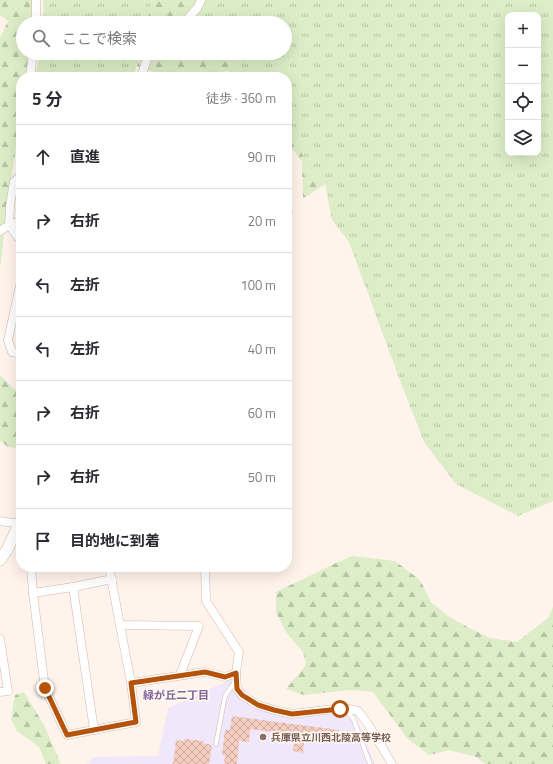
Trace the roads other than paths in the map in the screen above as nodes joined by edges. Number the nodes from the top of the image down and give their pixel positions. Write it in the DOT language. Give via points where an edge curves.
graph roads {
  1 [pos="36,0"];
  2 [pos="201,0"];
  3 [pos="36,16"];
  4 [pos="190,16"];
  5 [pos="32,60"];
  6 [pos="147,60"];
  7 [pos="31,72"];
  8 [pos="143,72"];
  9 [pos="16,180"];
  10 [pos="16,223"];
  11 [pos="9,225"];
  12 [pos="0,231"];
  13 [pos="16,234"];
  14 [pos="16,304"];
  15 [pos="16,353"];
  16 [pos="0,521"];
  17 [pos="16,522"];
  18 [pos="16,531"];
  19 [pos="0,560"];
  20 [pos="31,572"];
  21 [pos="110,572"];
  22 [pos="205,572"];
  23 [pos="112,579"];
  24 [pos="73,587"];
  25 [pos="32,593"];
  26 [pos="121,625"];
  27 [pos="0,639"];
  28 [pos="180,675"];
  29 [pos="236,676"];
  30 [pos="131,683"];
  31 [pos="0,692"];
  32 [pos="343,708"];
  33 [pos="94,730"];
  34 [pos="216,744"];
  35 [pos="370,764"];
  36 [pos="392,764"];
  1 -- 3 [label="street"];
  2 -- 4 [label="street"];
  5 -- 7 [label="street"];
  6 -- 8 [label="street"];
  9 -- 11 [label="street"];
  10 -- 11 [label="street"];
  11 -- 12 [label="street"];
  11 -- 13 [label="street"];
  14 -- 15 [label="street" via="8,340 12,352"];
  16 -- 17 [label="street"];
  18 -- 19 [label="street"];
  20 -- 25 [label="street"];
  21 -- 23 [label="street"];
  22 -- 29 [label="street" via="206,601 240,652"];
  23 -- 24 [label="street"];
  23 -- 26 [label="street"];
  24 -- 25 [label="street"];
  24 -- 33 [label="street"];
  25 -- 33 [label="street" via="45,688 67,735"];
  26 -- 28 [label="street" via="199,626"];
  26 -- 30 [label="street"];
  27 -- 31 [label="street" via="8,691"];
  28 -- 29 [label="street" via="205,672 225,677"];
  28 -- 30 [label="street"];
  29 -- 32 [label="street" via="237,689 242,695 258,705 274,710 292,714"];
  29 -- 34 [label="lane" via="225,696"];
  30 -- 33 [label="street" via="136,722"];
  32 -- 35 [label="lane" via="353,718"];
  32 -- 36 [label="street" via="358,710"];
}
